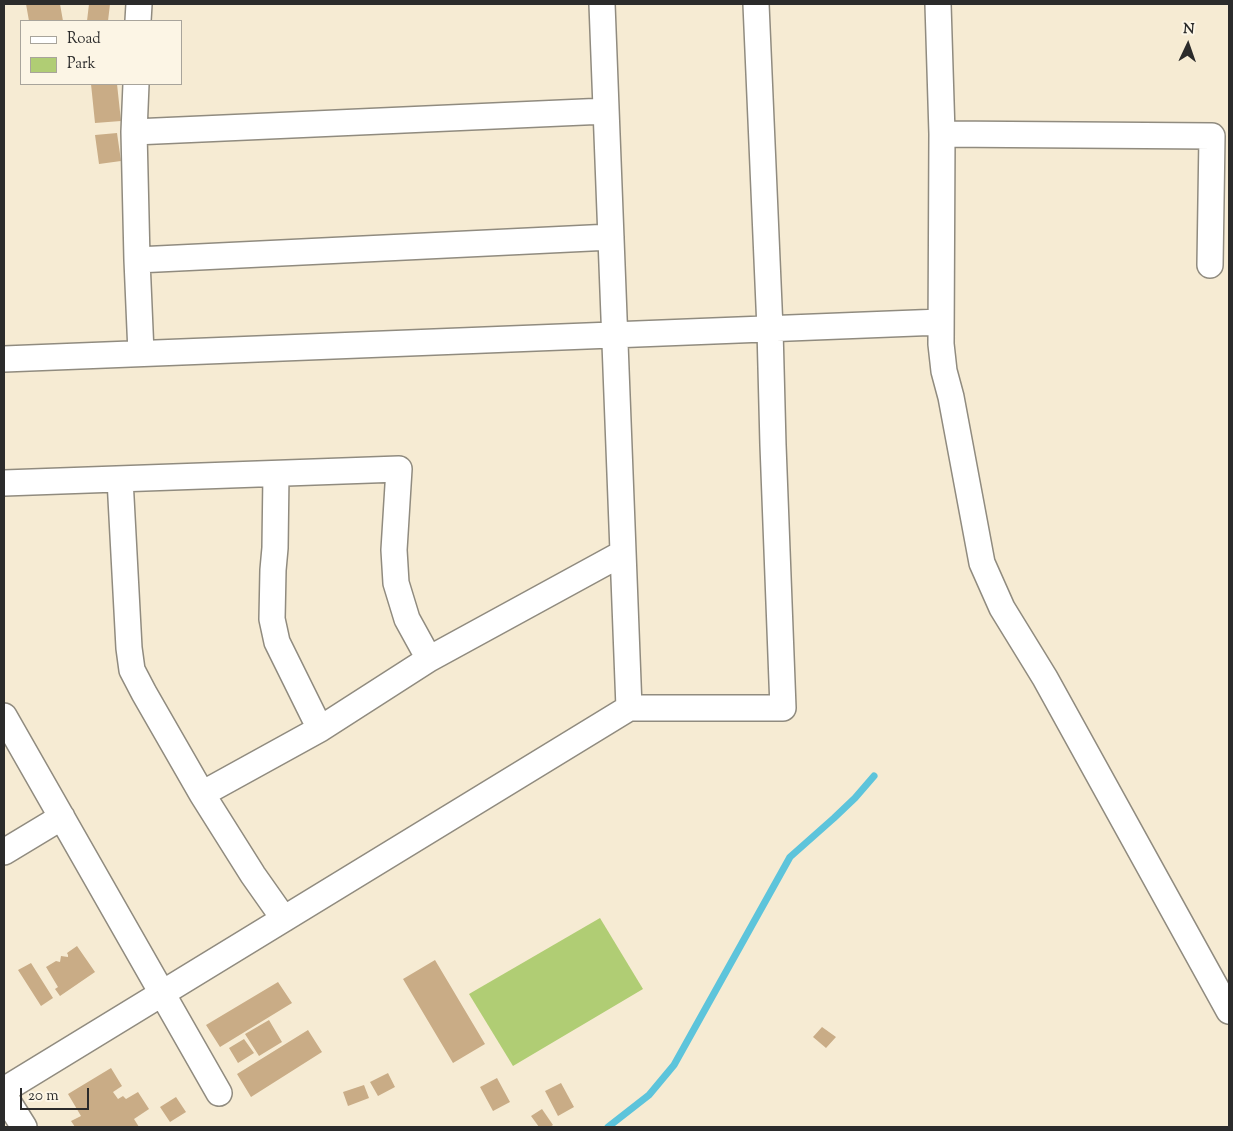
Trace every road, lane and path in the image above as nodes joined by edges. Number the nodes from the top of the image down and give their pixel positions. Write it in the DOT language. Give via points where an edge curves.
graph roads {
  1 [pos="139,4"];
  2 [pos="602,4"];
  3 [pos="756,4"];
  4 [pos="938,4"];
  5 [pos="138,20"];
  6 [pos="136,85"];
  7 [pos="606,111"];
  8 [pos="134,132"];
  9 [pos="942,134"];
  10 [pos="611,237"];
  11 [pos="137,260"];
  12 [pos="1210,265"];
  13 [pos="941,322"];
  14 [pos="770,329"];
  15 [pos="615,335"];
  16 [pos="141,353"];
  17 [pos="4,358"];
  18 [pos="276,474"];
  19 [pos="120,479"];
  20 [pos="4,483"];
  21 [pos="623,554"];
  22 [pos="429,659"];
  23 [pos="629,708"];
  24 [pos="4,716"];
  25 [pos="320,729"];
  26 [pos="202,794"];
  27 [pos="62,817"];
  28 [pos="4,852"];
  29 [pos="284,919"];
  30 [pos="162,994"];
  31 [pos="1229,1011"];
  32 [pos="4,1090"];
  33 [pos="218,1093"];
  34 [pos="4,1095"];
  35 [pos="24,1127"];
  1 -- 5 [label="street"];
  2 -- 7 [label="street"];
  3 -- 14 [label="street"];
  4 -- 9 [label="street"];
  6 -- 8 [label="street"];
  7 -- 8 [label="street"];
  7 -- 10 [label="street"];
  8 -- 11 [label="street"];
  9 -- 12 [label="street" via="1212,136"];
  9 -- 13 [label="street"];
  10 -- 11 [label="street"];
  10 -- 15 [label="street"];
  11 -- 16 [label="street"];
  13 -- 14 [label="street"];
  13 -- 31 [label="street" via="944,371 982,563 992,587"];
  14 -- 15 [label="street"];
  14 -- 23 [label="street" via="783,708"];
  15 -- 16 [label="street"];
  15 -- 21 [label="street"];
  16 -- 17 [label="street"];
  18 -- 19 [label="street"];
  18 -- 22 [label="street" via="399,470 394,550 396,583 407,619"];
  18 -- 25 [label="street" via="272,620 277,642"];
  19 -- 20 [label="street"];
  19 -- 26 [label="street" via="132,670"];
  21 -- 22 [label="street"];
  21 -- 23 [label="street"];
  22 -- 25 [label="street"];
  23 -- 29 [label="street"];
  24 -- 27 [label="street"];
  25 -- 26 [label="street"];
  26 -- 29 [label="street"];
  27 -- 28 [label="street"];
  27 -- 30 [label="street"];
  29 -- 30 [label="street"];
  30 -- 32 [label="street"];
  30 -- 33 [label="street"];
  34 -- 35 [label="street"];
}
